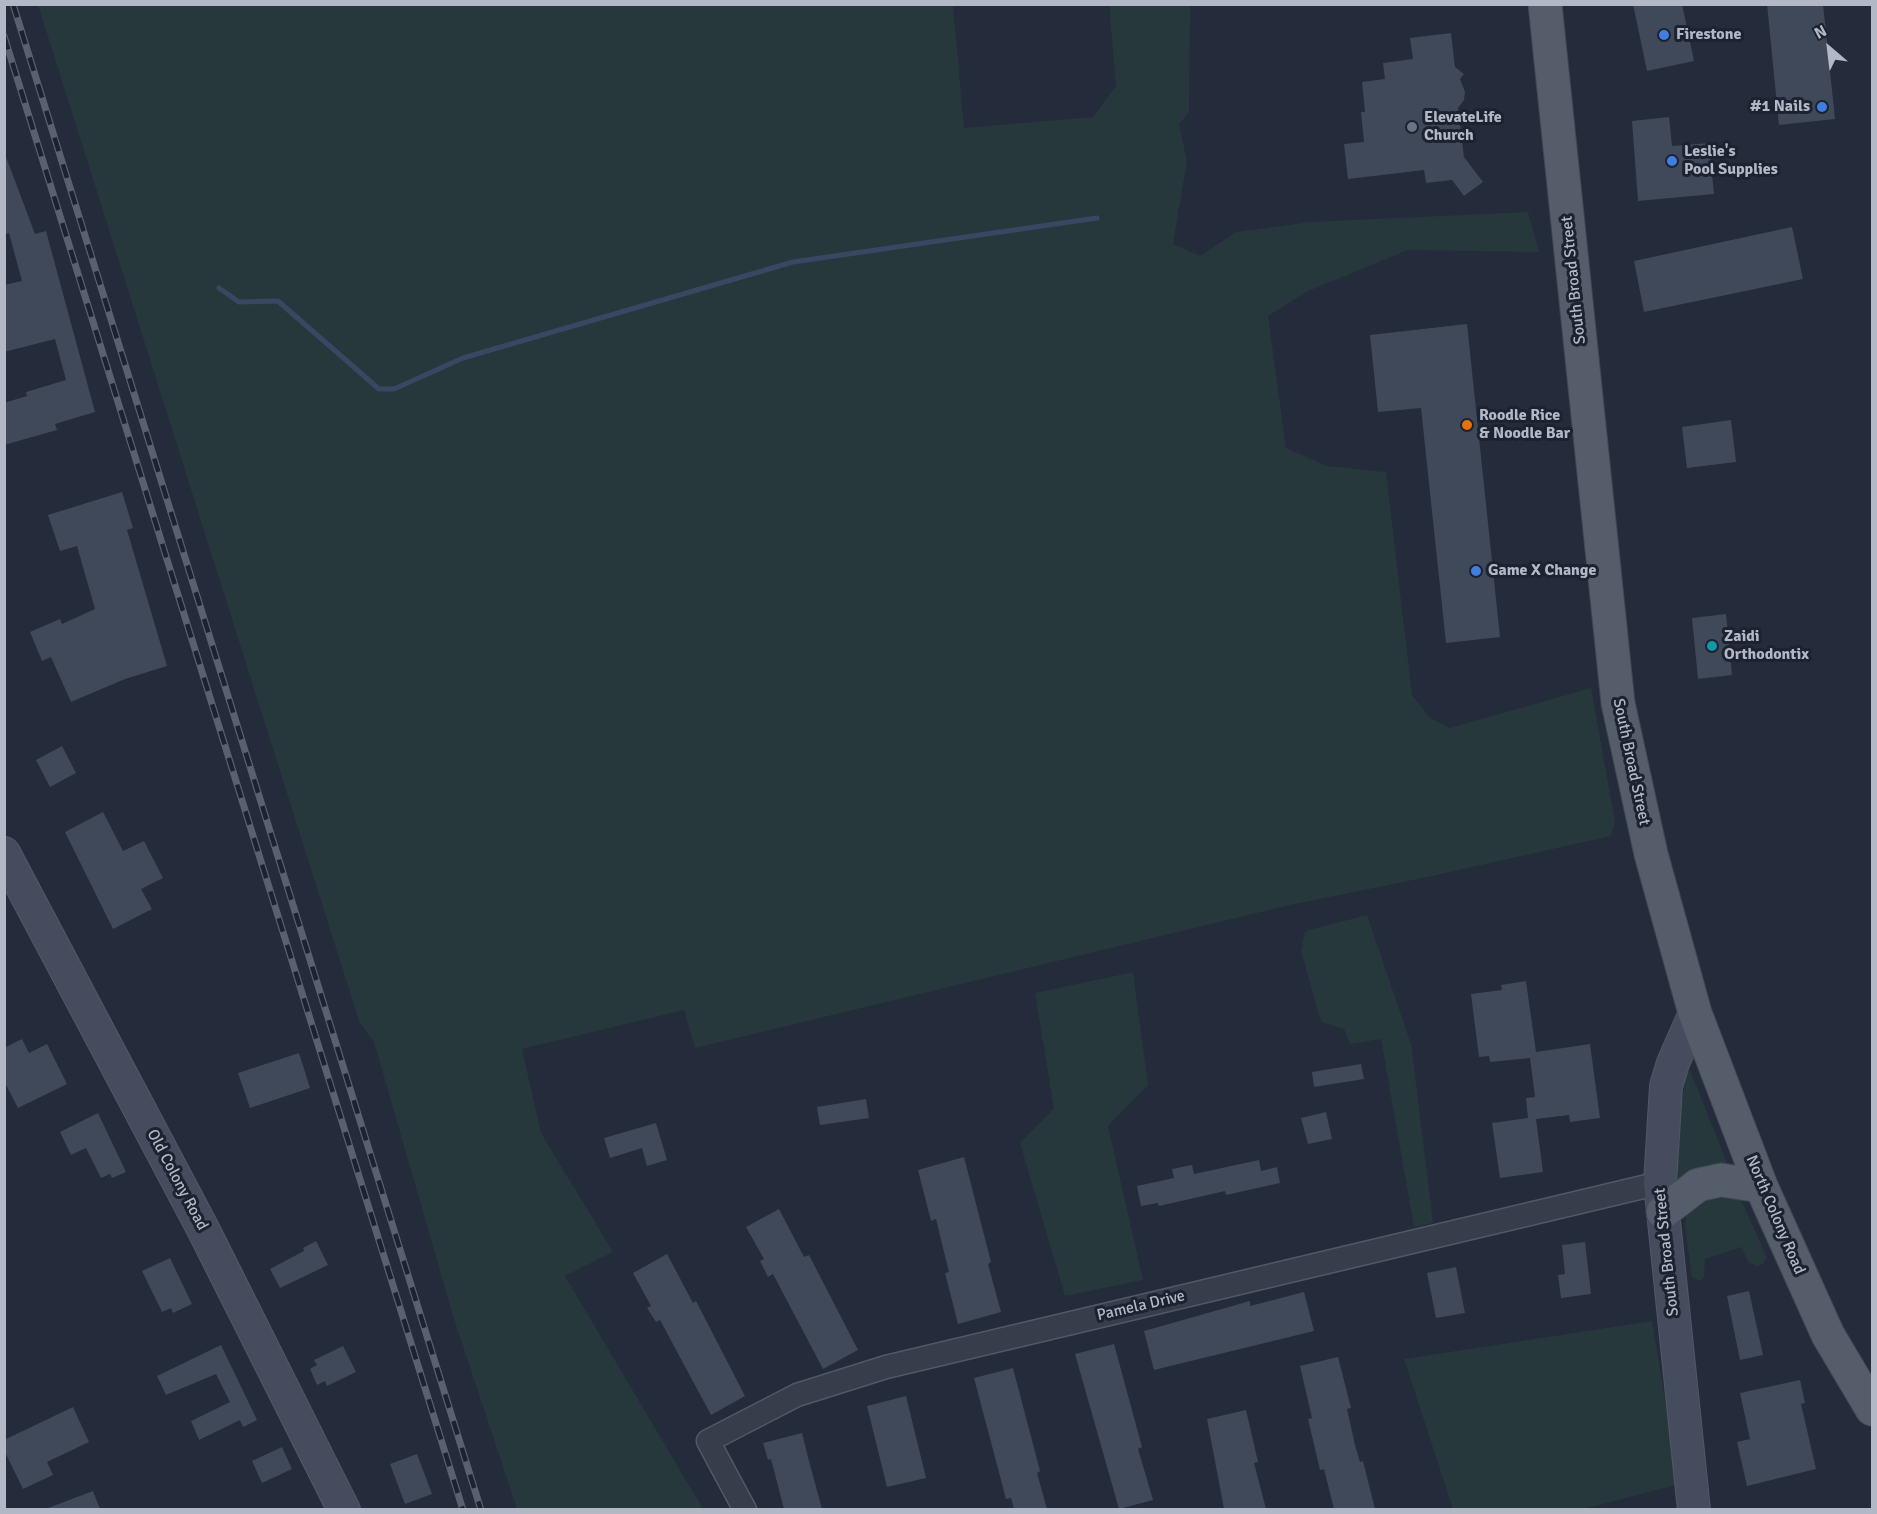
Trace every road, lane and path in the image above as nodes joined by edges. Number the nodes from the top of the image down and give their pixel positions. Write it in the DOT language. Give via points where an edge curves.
graph roads {
  1 [pos="1545,4"];
  2 [pos="4,853"];
  3 [pos="1695,1013"];
  4 [pos="1761,1186"];
  5 [pos="1662,1197"];
  6 [pos="1872,1409"];
  7 [pos="344,1509"];
  8 [pos="745,1509"];
  9 [pos="1694,1509"];
  1 -- 3 [label="main road, South Broad Street" via="1618,703 1651,854"];
  2 -- 7 [label="main road, Old Colony Road" via="183,1191"];
  3 -- 4 [label="main road, North Colony Road"];
  3 -- 5 [label="main road, South Broad Street" via="1666,1086"];
  4 -- 5 [label="main road" via="1721,1180"];
  4 -- 6 [label="main road, North Colony Road" via="1828,1335"];
  5 -- 8 [label="street, Pamela Drive" via="886,1367 797,1395 708,1441"];
  5 -- 9 [label="main road, South Broad Street"];
}
